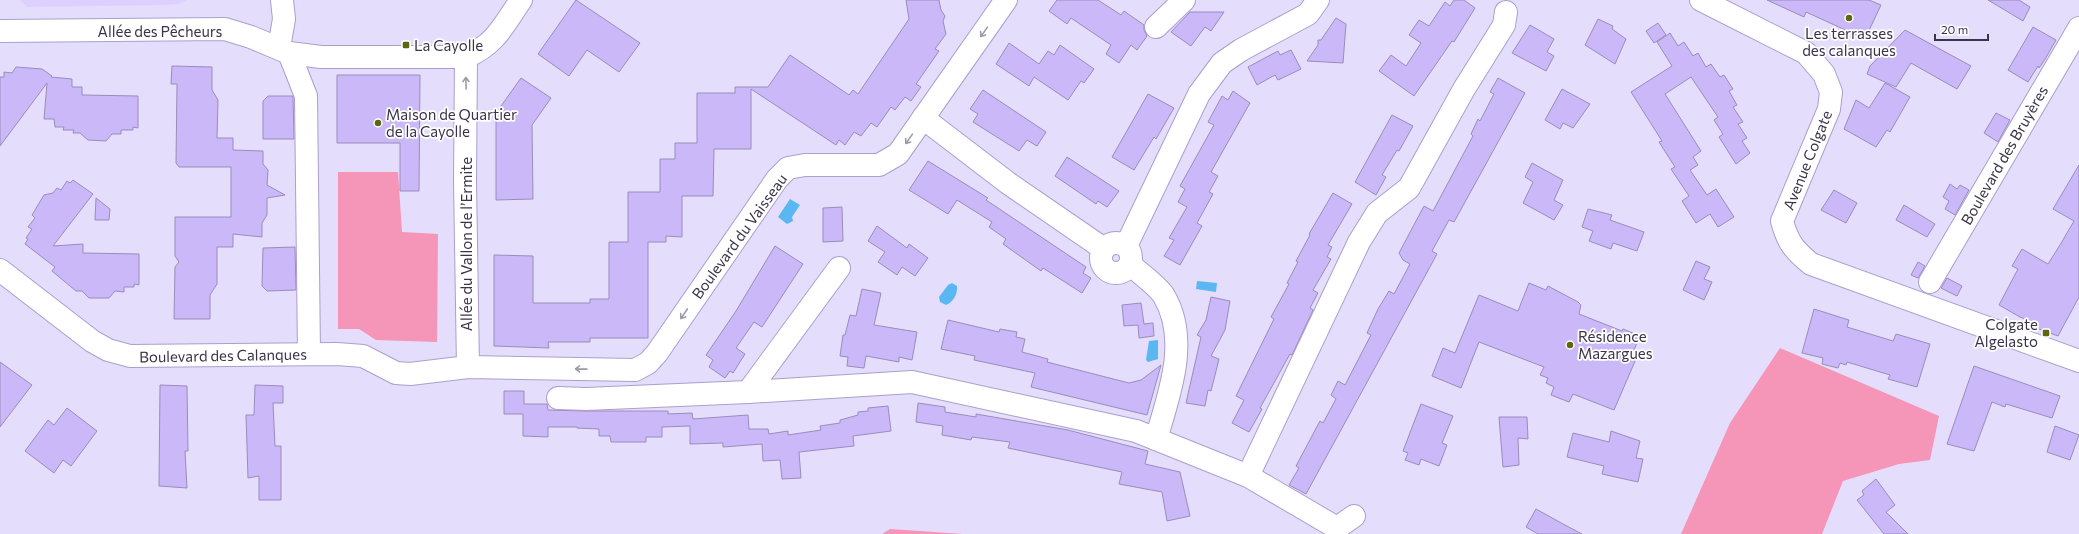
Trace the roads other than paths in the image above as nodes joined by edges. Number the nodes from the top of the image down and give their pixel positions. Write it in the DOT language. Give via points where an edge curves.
graph roads {
  1 [pos="282,0"];
  2 [pos="521,0"];
  3 [pos="1006,0"];
  4 [pos="1184,0"];
  5 [pos="1318,0"];
  6 [pos="1701,0"];
  7 [pos="1506,12"];
  8 [pos="0,17"];
  9 [pos="1156,27"];
  10 [pos="2079,28"];
  11 [pos="9,31"];
  12 [pos="284,51"];
  13 [pos="466,57"];
  14 [pos="923,118"];
  15 [pos="1128,255"];
  16 [pos="839,268"];
  17 [pos="0,270"];
  18 [pos="1930,282"];
  19 [pos="308,354"];
  20 [pos="2079,361"];
  21 [pos="468,368"];
  22 [pos="748,392"];
  23 [pos="558,398"];
  24 [pos="1156,439"];
  25 [pos="1248,476"];
  26 [pos="1354,516"];
  1 -- 12 [label="street"];
  2 -- 13 [label="street" via="492,42"];
  3 -- 14 [label="street, Boulevard du Vaisseau, one-way"];
  4 -- 9 [label="street"];
  5 -- 15 [label="street" via="1308,14 1222,63 1199,94"];
  6 -- 20 [label="street, Avenue Colgate" via="1806,53 1820,67 1827,80 1831,92 1829,109 1782,221 1787,239 1796,252 1818,267"];
  7 -- 25 [label="street" via="1504,25 1464,89 1409,188 1377,213 1359,242"];
  8 -- 11 [label="street, Allée des Pêcheurs"];
  10 -- 18 [label="street, Boulevard des Bruyères"];
  11 -- 12 [label="street, Allée des Pêcheurs" via="225,29"];
  12 -- 13 [label="street, Allée des Pêcheurs" via="321,57"];
  12 -- 19 [label="street" via="306,96"];
  21 -- 13 [label="street, Allée du Vallon de l’Ermite, one-way"];
  14 -- 15 [label="street" via="1008,183 1104,249 1115,242"];
  14 -- 21 [label="street, Boulevard du Vaisseau, one-way" via="898,154 879,165 806,165 788,168 777,178 648,363 635,370"];
  15 -- 24 [label="street" via="1164,295 1176,329 1175,367"];
  16 -- 22 [label="street"];
  17 -- 19 [label="street, Boulevard des Calanques" via="92,341 120,354"];
  19 -- 21 [label="street, Boulevard des Calanques" via="362,356 396,373"];
  22 -- 23 [label="street"];
  22 -- 24 [label="street" via="912,382 1136,431"];
  24 -- 25 [label="street"];
  25 -- 26 [label="street" via="1337,528"];
}
